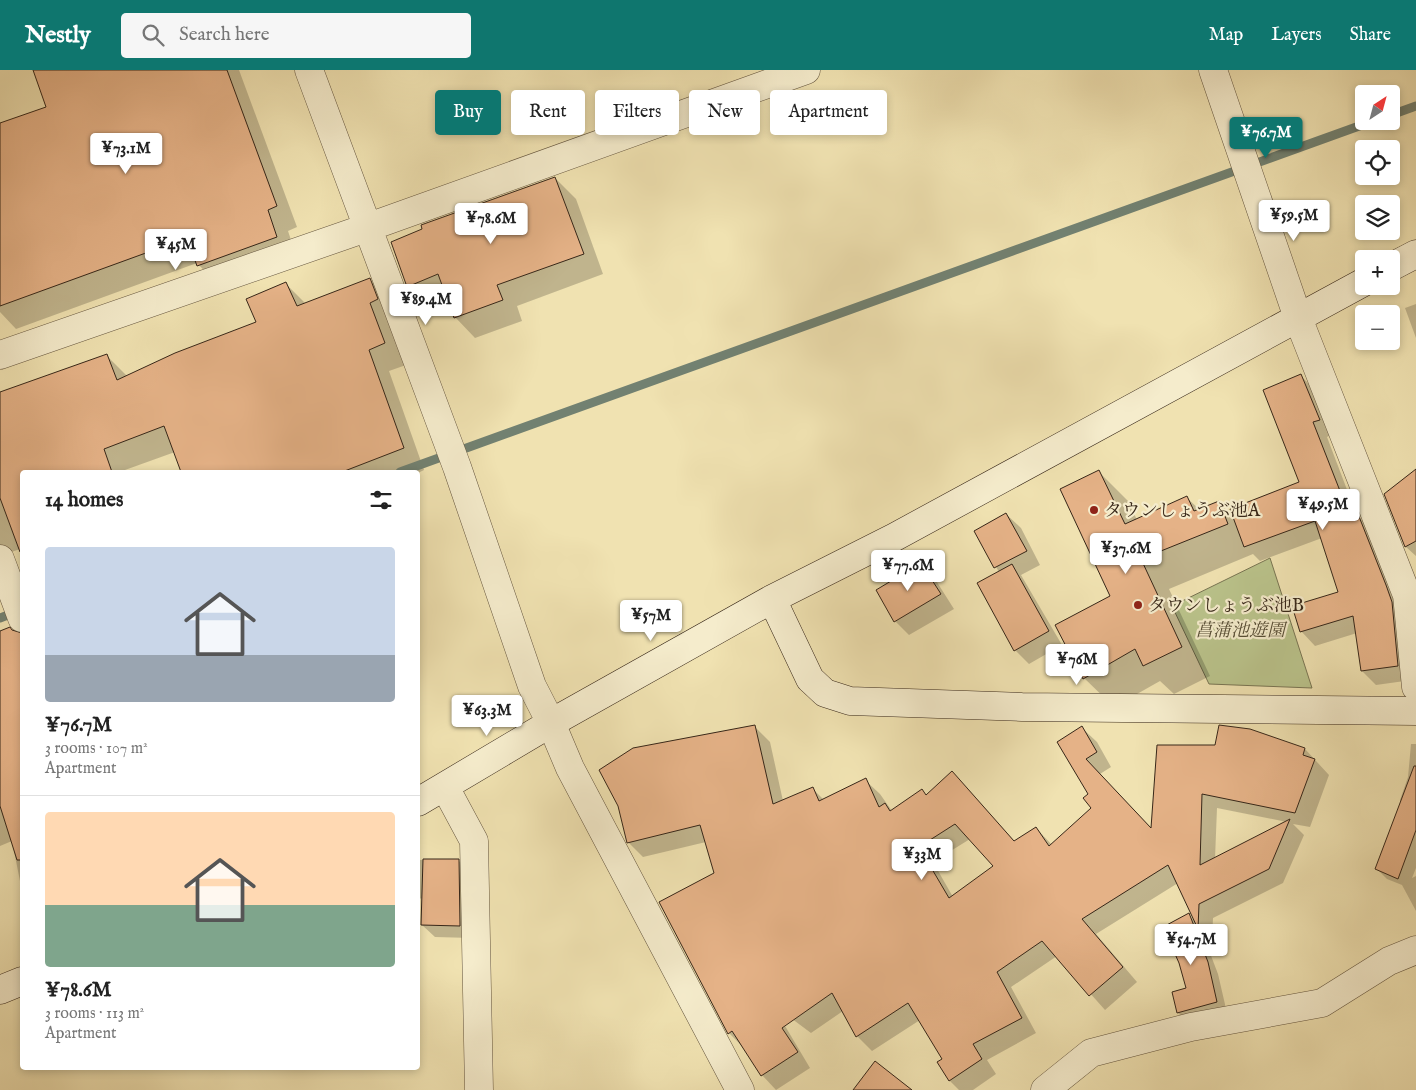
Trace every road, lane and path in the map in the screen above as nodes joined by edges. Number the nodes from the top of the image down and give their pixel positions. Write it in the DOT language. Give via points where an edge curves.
graph roads {
  1 [pos="309,70"];
  2 [pos="806,70"];
  3 [pos="1213,70"];
  4 [pos="366,228"];
  5 [pos="1416,254"];
  6 [pos="1400,262"];
  7 [pos="1355,287"];
  8 [pos="1298,318"];
  9 [pos="0,355"];
  10 [pos="0,559"];
  11 [pos="772,599"];
  12 [pos="19,610"];
  13 [pos="1416,687"];
  14 [pos="1416,711"];
  15 [pos="551,723"];
  16 [pos="445,787"];
  17 [pos="420,801"];
  18 [pos="1416,950"];
  19 [pos="20,982"];
  20 [pos="0,990"];
  21 [pos="479,1090"];
  22 [pos="740,1090"];
  23 [pos="1045,1090"];
  1 -- 4 [label="street"];
  2 -- 4 [label="street"];
  3 -- 8 [label="street"];
  4 -- 9 [label="street"];
  4 -- 15 [label="street" via="457,467 532,686"];
  5 -- 6 [label="street"];
  7 -- 8 [label="street"];
  8 -- 11 [label="street" via="893,538"];
  8 -- 13 [label="street" via="1407,595"];
  10 -- 12 [label="street"];
  11 -- 14 [label="street" via="810,679 824,693 850,702"];
  11 -- 15 [label="street"];
  15 -- 16 [label="street"];
  15 -- 22 [label="street" via="575,777"];
  16 -- 17 [label="street"];
  16 -- 21 [label="street" via="474,841"];
  18 -- 23 [label="street" via="1389,961 1322,1003 1191,1027 1091,1053"];
  19 -- 20 [label="street"];
}
